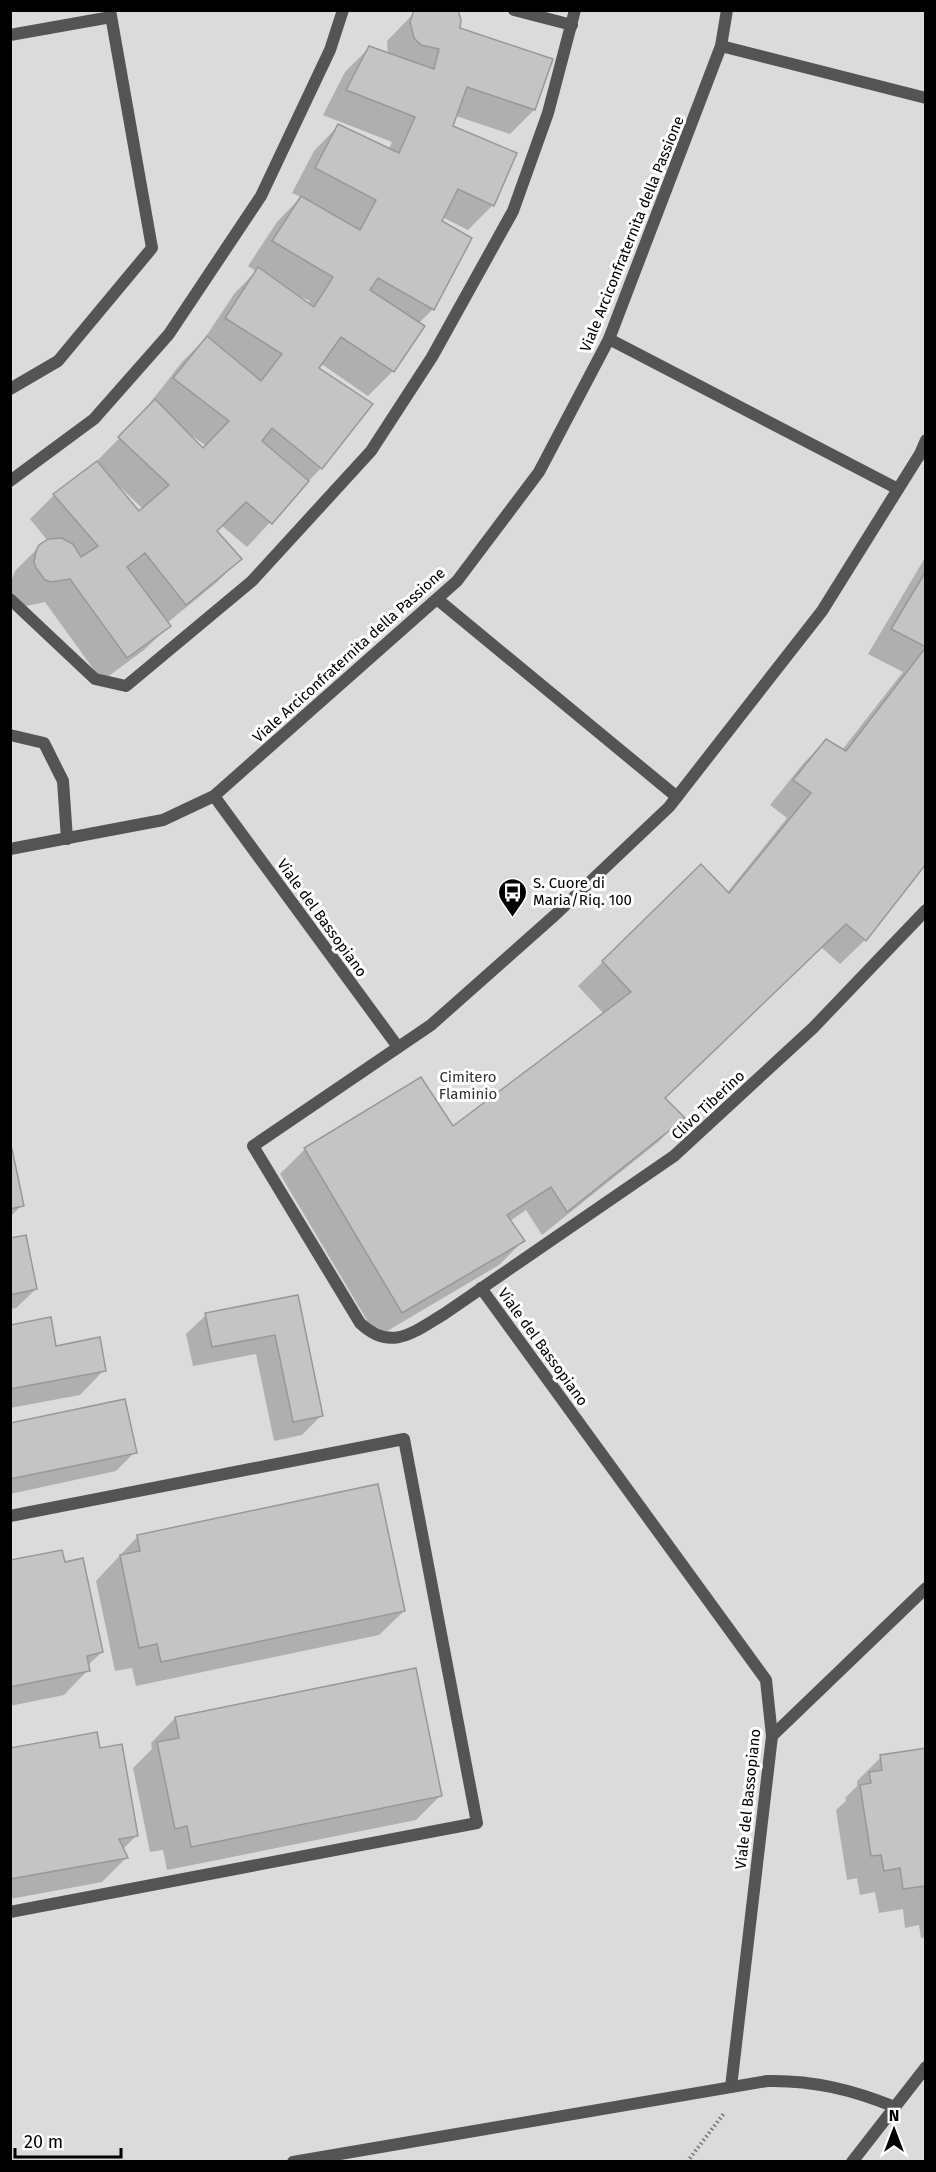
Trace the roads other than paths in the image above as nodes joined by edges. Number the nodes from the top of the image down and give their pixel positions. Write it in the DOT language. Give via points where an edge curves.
graph roads {
  1 [pos="343,10"];
  2 [pos="514,10"];
  3 [pos="576,10"];
  4 [pos="727,10"];
  5 [pos="110,14"];
  6 [pos="572,25"];
  7 [pos="10,35"];
  8 [pos="721,46"];
  9 [pos="926,98"];
  10 [pos="609,339"];
  11 [pos="10,389"];
  12 [pos="926,440"];
  13 [pos="10,481"];
  14 [pos="898,489"];
  15 [pos="10,599"];
  16 [pos="437,599"];
  17 [pos="10,735"];
  18 [pos="214,796"];
  19 [pos="677,797"];
  20 [pos="67,839"];
  21 [pos="10,849"];
  22 [pos="926,910"];
  23 [pos="398,1047"];
  24 [pos="482,1288"];
  25 [pos="10,1516"];
  26 [pos="926,1588"];
  27 [pos="772,1736"];
  28 [pos="10,1912"];
  29 [pos="926,2067"];
  30 [pos="731,2087"];
  31 [pos="895,2107"];
  32 [pos="293,2162"];
  33 [pos="852,2162"];
  1 -- 13 [label="lane" via="330,50 261,196 169,334 94,419"];
  2 -- 6 [label="lane"];
  3 -- 6 [label="lane"];
  4 -- 8 [label="lane, Viale Arciconfraternita della Passione"];
  5 -- 7 [label="lane"];
  5 -- 11 [label="lane" via="152,248 58,361"];
  6 -- 15 [label="lane" via="549,113 513,211 432,357 370,451 252,581 126,686 95,679"];
  8 -- 9 [label="lane"];
  8 -- 10 [label="lane, Viale Arciconfraternita della Passione"];
  10 -- 14 [label="lane"];
  10 -- 16 [label="lane, Viale Arciconfraternita della Passione" via="539,472 457,581"];
  12 -- 14 [label="lane"];
  14 -- 19 [label="lane" via="822,611"];
  16 -- 18 [label="lane, Viale Arciconfraternita della Passione"];
  16 -- 19 [label="lane"];
  17 -- 20 [label="lane" via="44,743 63,782"];
  18 -- 20 [label="lane, Viale Arciconfraternita della Passione" via="163,820"];
  18 -- 23 [label="lane, Viale del Bassopiano"];
  19 -- 23 [label="lane" via="555,915 431,1025"];
  20 -- 21 [label="lane, Viale Arciconfraternita della Passione"];
  22 -- 24 [label="lane, Clivo Tiberino" via="813,1028 674,1156"];
  23 -- 24 [label="lane, Viale del Bassopiano" via="253,1146 367,1329 380,1337 406,1336"];
  24 -- 27 [label="lane, Viale del Bassopiano" via="766,1680"];
  25 -- 28 [label="lane" via="404,1439 477,1823"];
  26 -- 27 [label="lane"];
  27 -- 30 [label="lane, Viale del Bassopiano"];
  29 -- 31 [label="lane"];
  30 -- 31 [label="lane" via="767,2081 815,2083"];
  30 -- 32 [label="lane"];
  31 -- 33 [label="lane"];
}
